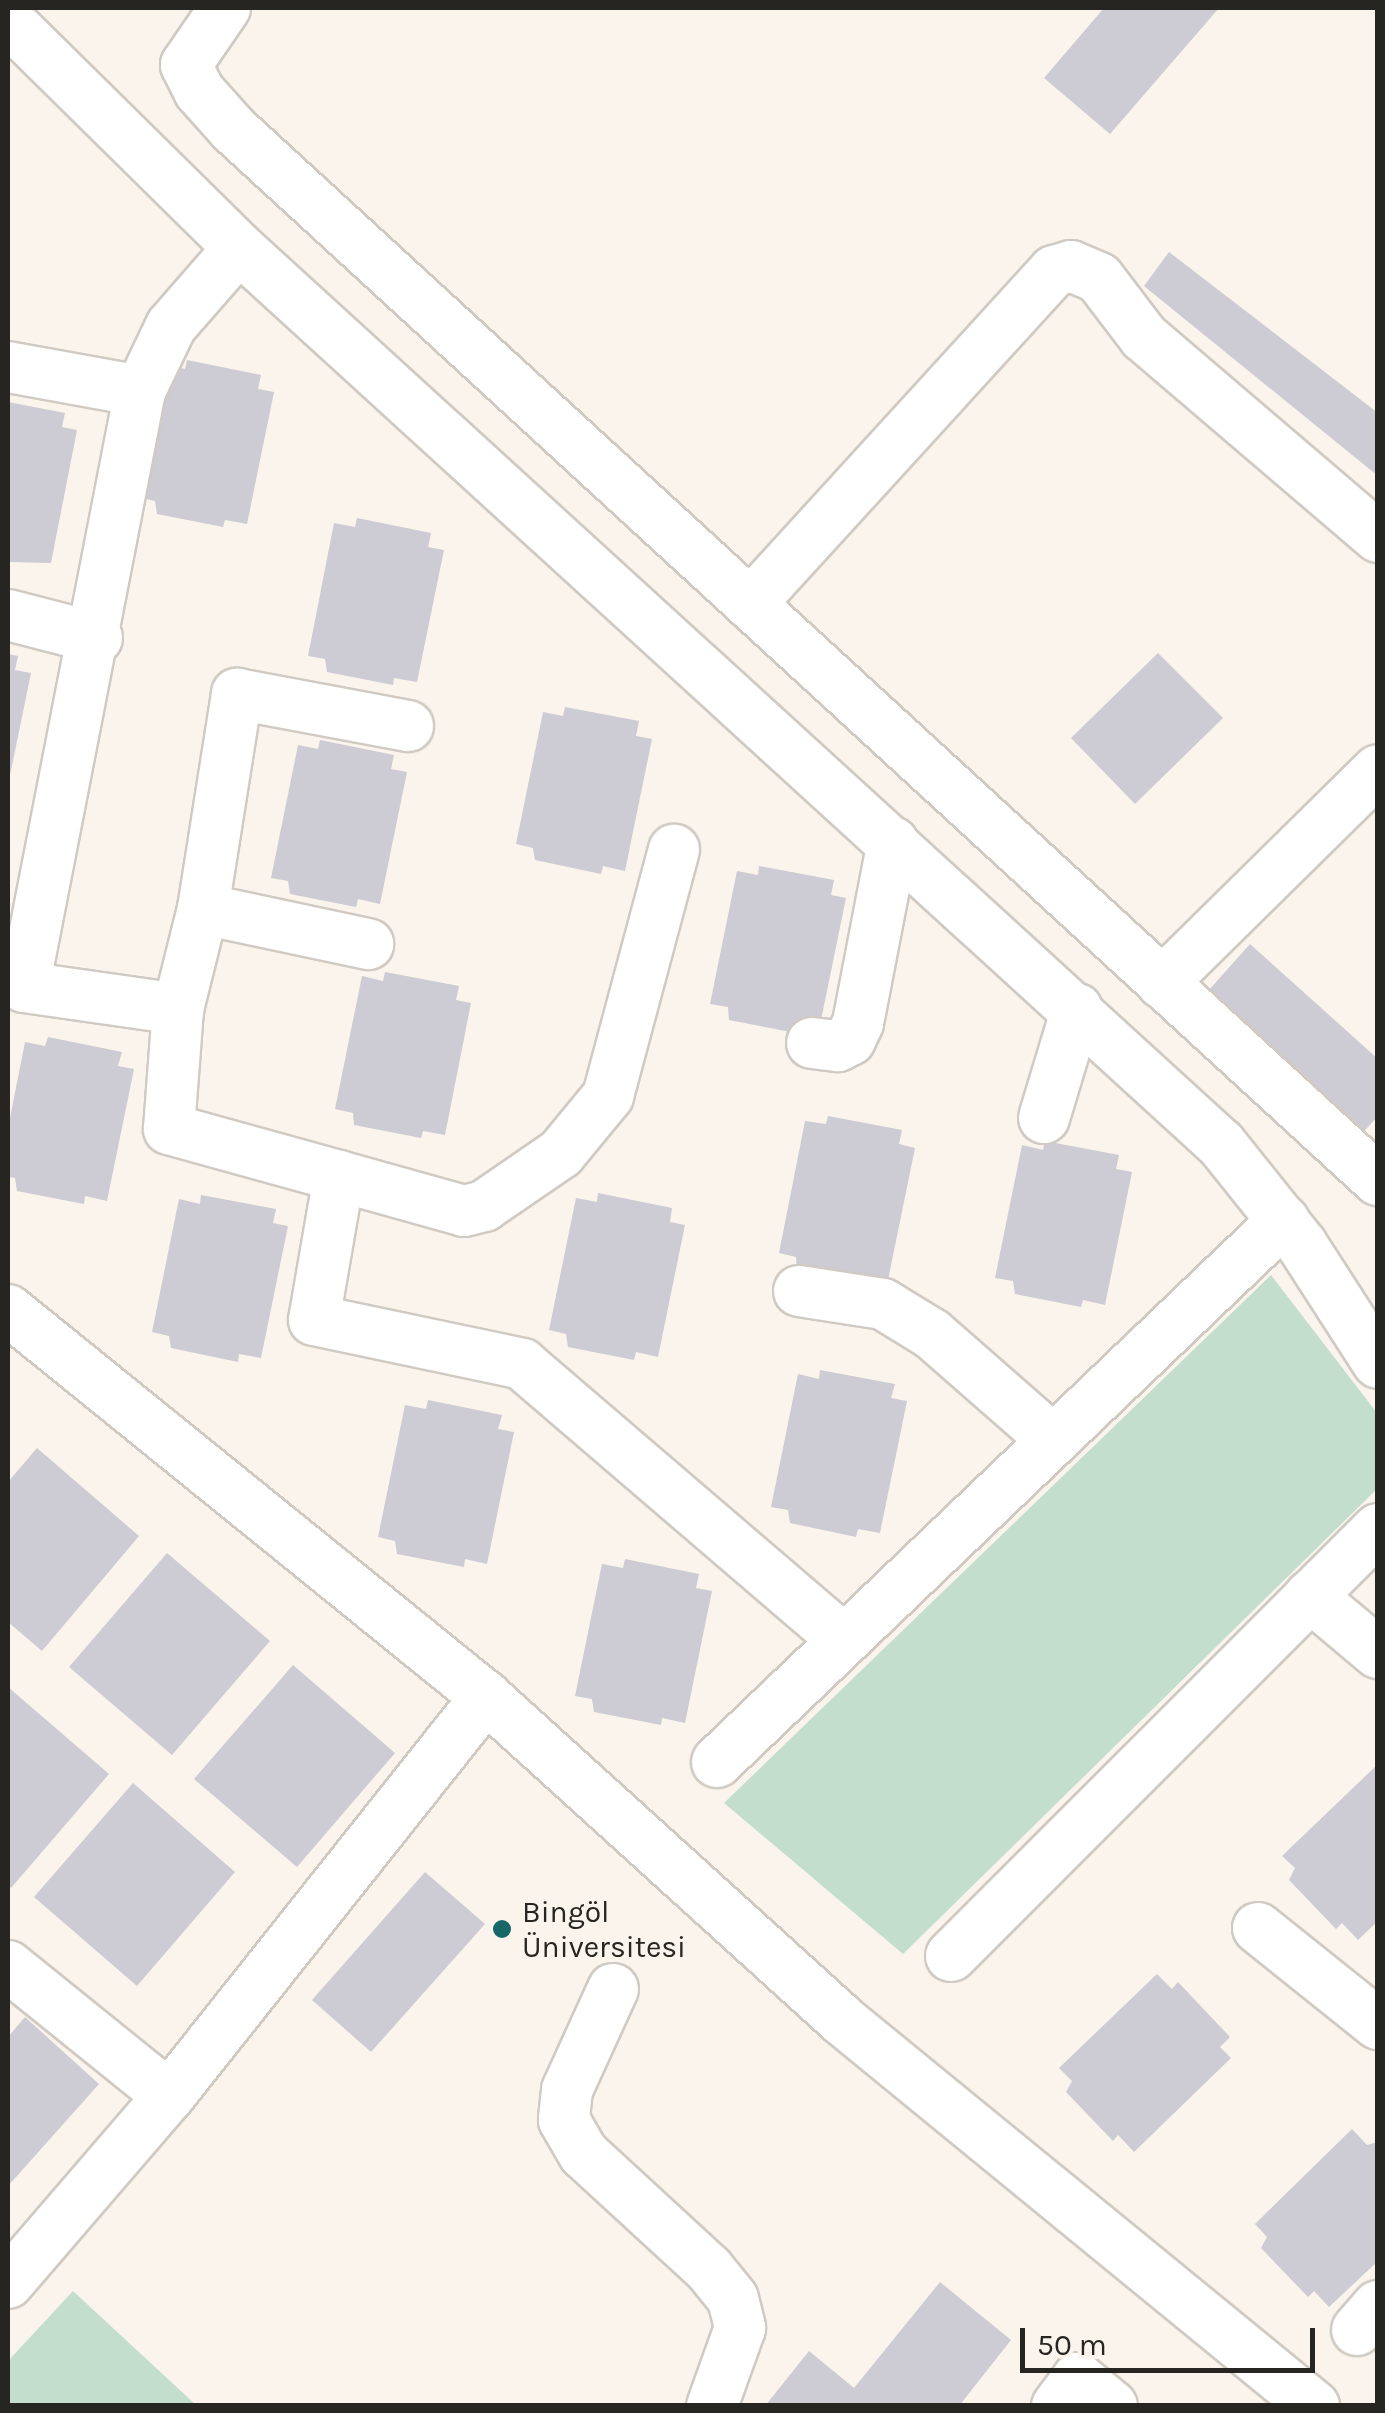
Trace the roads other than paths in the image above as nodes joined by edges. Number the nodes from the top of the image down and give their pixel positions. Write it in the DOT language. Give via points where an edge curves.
graph roads {
  1 [pos="225,8"];
  2 [pos="18,29"];
  3 [pos="238,248"];
  4 [pos="8,367"];
  5 [pos="140,391"];
  6 [pos="1378,537"];
  7 [pos="750,604"];
  8 [pos="8,615"];
  9 [pos="96,638"];
  10 [pos="408,726"];
  11 [pos="1378,770"];
  12 [pos="893,842"];
  13 [pos="674,850"];
  14 [pos="28,866"];
  15 [pos="202,909"];
  16 [pos="368,944"];
  17 [pos="1162,982"];
  18 [pos="178,1008"];
  19 [pos="1077,1009"];
  20 [pos="812,1043"];
  21 [pos="1044,1118"];
  22 [pos="339,1176"];
  23 [pos="1378,1180"];
  24 [pos="1284,1220"];
  25 [pos="799,1290"];
  26 [pos="8,1310"];
  27 [pos="1378,1363"];
  28 [pos="1053,1440"];
  29 [pos="1378,1528"];
  30 [pos="1310,1596"];
  31 [pos="844,1640"];
  32 [pos="1378,1653"];
  33 [pos="486,1697"];
  34 [pos="716,1762"];
  35 [pos="1258,1928"];
  36 [pos="951,1956"];
  37 [pos="8,1966"];
  38 [pos="613,1988"];
  39 [pos="1378,2024"];
  40 [pos="170,2096"];
  41 [pos="8,2283"];
  42 [pos="712,2406"];
  43 [pos="1058,2406"];
  44 [pos="1112,2406"];
  45 [pos="1314,2406"];
  1 -- 7 [label="street" via="186,65 199,91"];
  2 -- 3 [label="street"];
  3 -- 5 [label="street" via="171,326"];
  3 -- 12 [label="street"];
  4 -- 5 [label="street"];
  5 -- 9 [label="street"];
  6 -- 7 [label="street" via="1144,337 1099,278 1071,266 1054,271"];
  7 -- 17 [label="street"];
  8 -- 9 [label="street"];
  9 -- 14 [label="street"];
  10 -- 15 [label="street" via="237,694"];
  11 -- 17 [label="street"];
  12 -- 19 [label="street"];
  12 -- 20 [label="street" via="858,1023 850,1040 838,1046"];
  13 -- 22 [label="street" via="608,1096 580,1134 484,1206 464,1211"];
  14 -- 18 [label="street" via="24,988"];
  15 -- 16 [label="street"];
  15 -- 18 [label="street"];
  17 -- 23 [label="street"];
  18 -- 22 [label="street" via="169,1129"];
  19 -- 21 [label="street"];
  19 -- 24 [label="street" via="1221,1144"];
  22 -- 31 [label="street" via="314,1320 522,1364"];
  24 -- 27 [label="street"];
  24 -- 28 [label="street"];
  25 -- 28 [label="street" via="883,1304 932,1334"];
  26 -- 33 [label="street"];
  28 -- 31 [label="street"];
  29 -- 30 [label="street"];
  30 -- 32 [label="street"];
  30 -- 36 [label="street"];
  31 -- 34 [label="street"];
  33 -- 40 [label="street"];
  33 -- 45 [label="street" via="842,2020"];
  35 -- 39 [label="street"];
  37 -- 40 [label="street"];
  38 -- 42 [label="street" via="567,2090 564,2120 584,2154 709,2268 733,2300 740,2328"];
  40 -- 41 [label="street"];
  43 -- 44 [label="street" via="1078,2378"];
}
